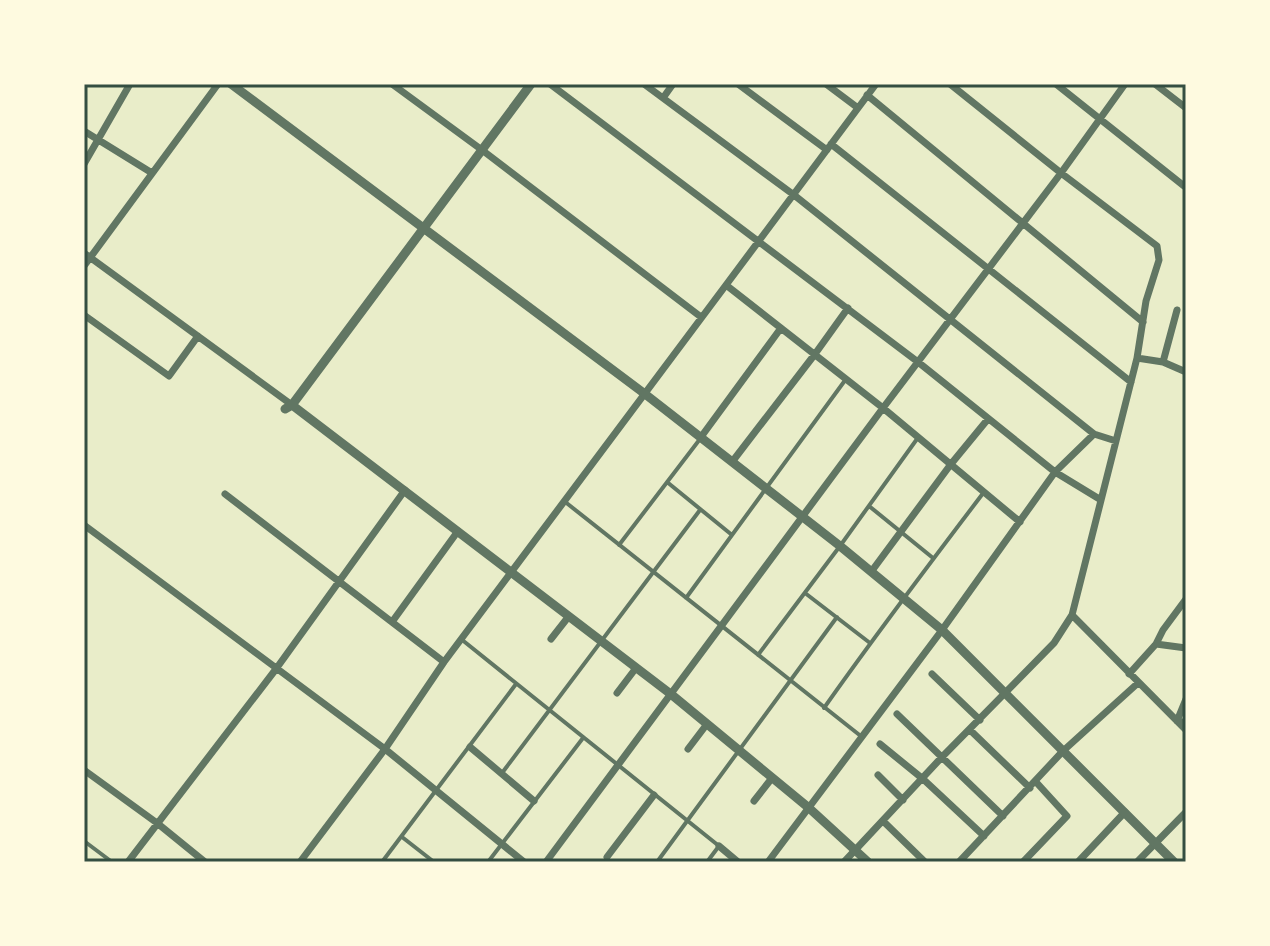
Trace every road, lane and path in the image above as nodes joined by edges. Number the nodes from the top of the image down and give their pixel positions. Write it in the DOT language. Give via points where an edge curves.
graph roads {
  1 [pos="130,84"];
  2 [pos="218,84"];
  3 [pos="231,84"];
  4 [pos="392,84"];
  5 [pos="531,84"];
  6 [pos="550,84"];
  7 [pos="644,84"];
  8 [pos="673,84"];
  9 [pos="738,84"];
  10 [pos="826,84"];
  11 [pos="950,84"];
  12 [pos="1056,84"];
  13 [pos="1125,84"];
  14 [pos="1155,84"];
  15 [pos="874,85"];
  16 [pos="867,95"];
  17 [pos="663,98"];
  18 [pos="858,108"];
  19 [pos="1186,108"];
  20 [pos="1100,119"];
  21 [pos="84,131"];
  22 [pos="98,139"];
  23 [pos="829,147"];
  24 [pos="482,150"];
  25 [pos="84,164"];
  26 [pos="152,173"];
  27 [pos="1061,173"];
  28 [pos="1184,186"];
  29 [pos="794,195"];
  30 [pos="1024,223"];
  31 [pos="423,227"];
  32 [pos="759,241"];
  33 [pos="87,255"];
  34 [pos="84,266"];
  35 [pos="988,269"];
  36 [pos="726,285"];
  37 [pos="848,308"];
  38 [pos="1177,310"];
  39 [pos="84,315"];
  40 [pos="701,317"];
  41 [pos="949,320"];
  42 [pos="1143,322"];
  43 [pos="781,328"];
  44 [pos="198,336"];
  45 [pos="815,354"];
  46 [pos="1137,358"];
  47 [pos="918,362"];
  48 [pos="1163,362"];
  49 [pos="1186,372"];
  50 [pos="846,379"];
  51 [pos="1131,382"];
  52 [pos="645,394"];
  53 [pos="288,407"];
  54 [pos="883,408"];
  55 [pos="988,419"];
  56 [pos="1094,434"];
  57 [pos="701,437"];
  58 [pos="918,437"];
  59 [pos="1116,441"];
  60 [pos="732,462"];
  61 [pos="951,464"];
  62 [pos="1055,472"];
  63 [pos="667,482"];
  64 [pos="766,489"];
  65 [pos="405,490"];
  66 [pos="984,492"];
  67 [pos="225,494"];
  68 [pos="1101,500"];
  69 [pos="564,501"];
  70 [pos="869,506"];
  71 [pos="700,510"];
  72 [pos="804,517"];
  73 [pos="1020,522"];
  74 [pos="84,525"];
  75 [pos="458,531"];
  76 [pos="901,532"];
  77 [pos="732,535"];
  78 [pos="619,545"];
  79 [pos="840,546"];
  80 [pos="933,558"];
  81 [pos="512,571"];
  82 [pos="653,572"];
  83 [pos="871,572"];
  84 [pos="338,580"];
  85 [pos="804,593"];
  86 [pos="686,598"];
  87 [pos="904,599"];
  88 [pos="1186,599"];
  89 [pos="1072,615"];
  90 [pos="569,616"];
  91 [pos="837,617"];
  92 [pos="392,622"];
  93 [pos="722,627"];
  94 [pos="942,630"];
  95 [pos="461,639"];
  96 [pos="551,639"];
  97 [pos="601,641"];
  98 [pos="870,643"];
  99 [pos="1156,644"];
  100 [pos="1186,648"];
  101 [pos="758,655"];
  102 [pos="444,662"];
  103 [pos="636,668"];
  104 [pos="276,669"];
  105 [pos="932,674"];
  106 [pos="1129,674"];
  107 [pos="791,682"];
  108 [pos="1138,683"];
  109 [pos="516,684"];
  110 [pos="617,693"];
  111 [pos="1004,694"];
  112 [pos="672,695"];
  113 [pos="1186,699"];
  114 [pos="824,708"];
  115 [pos="549,710"];
  116 [pos="897,714"];
  117 [pos="980,720"];
  118 [pos="1182,722"];
  119 [pos="707,724"];
  120 [pos="970,730"];
  121 [pos="1186,730"];
  122 [pos="862,737"];
  123 [pos="583,738"];
  124 [pos="880,744"];
  125 [pos="470,747"];
  126 [pos="385,749"];
  127 [pos="688,749"];
  128 [pos="739,751"];
  129 [pos="1063,751"];
  130 [pos="942,757"];
  131 [pos="618,767"];
  132 [pos="84,770"];
  133 [pos="502,773"];
  134 [pos="878,775"];
  135 [pos="772,778"];
  136 [pos="923,779"];
  137 [pos="1033,785"];
  138 [pos="437,791"];
  139 [pos="654,795"];
  140 [pos="903,800"];
  141 [pos="534,801"];
  142 [pos="754,801"];
  143 [pos="809,808"];
  144 [pos="1125,812"];
  145 [pos="1186,812"];
  146 [pos="1003,816"];
  147 [pos="688,821"];
  148 [pos="883,821"];
  149 [pos="157,823"];
  150 [pos="984,836"];
  151 [pos="402,837"];
  152 [pos="84,841"];
  153 [pos="1155,842"];
  154 [pos="501,844"];
  155 [pos="719,846"];
  156 [pos="856,849"];
  157 [pos="608,860"];
  158 [pos="302,861"];
  159 [pos="112,862"];
  160 [pos="128,862"];
  161 [pos="205,862"];
  162 [pos="382,862"];
  163 [pos="434,862"];
  164 [pos="488,862"];
  165 [pos="524,862"];
  166 [pos="546,862"];
  167 [pos="657,862"];
  168 [pos="707,862"];
  169 [pos="738,862"];
  170 [pos="768,862"];
  171 [pos="844,862"];
  172 [pos="868,862"];
  173 [pos="925,862"];
  174 [pos="959,862"];
  175 [pos="1023,862"];
  176 [pos="1078,862"];
  177 [pos="1137,862"];
  178 [pos="1174,862"];
  1 -- 22 [label="street"];
  2 -- 26 [label="street"];
  3 -- 31 [label="street"];
  4 -- 24 [label="street"];
  5 -- 24 [label="street"];
  6 -- 32 [label="street"];
  7 -- 17 [label="street"];
  8 -- 17 [label="street"];
  9 -- 23 [label="street"];
  10 -- 18 [label="street"];
  11 -- 27 [label="street"];
  12 -- 20 [label="street"];
  13 -- 20 [label="street"];
  14 -- 19 [label="street"];
  15 -- 16 [label="street"];
  16 -- 18 [label="street"];
  16 -- 30 [label="street"];
  17 -- 29 [label="street"];
  18 -- 23 [label="street"];
  20 -- 27 [label="street"];
  20 -- 28 [label="street"];
  21 -- 22 [label="street"];
  22 -- 25 [label="street"];
  22 -- 26 [label="street"];
  23 -- 29 [label="street"];
  23 -- 35 [label="street"];
  24 -- 31 [label="street"];
  24 -- 40 [label="street"];
  26 -- 33 [label="street"];
  27 -- 30 [label="street"];
  27 -- 42 [label="street" via="1157,246 1159,260"];
  29 -- 32 [label="street"];
  29 -- 41 [label="street"];
  30 -- 35 [label="street"];
  30 -- 42 [label="street"];
  31 -- 52 [label="street"];
  31 -- 53 [label="street"];
  32 -- 36 [label="street"];
  32 -- 37 [label="street"];
  33 -- 34 [label="street"];
  33 -- 44 [label="street"];
  35 -- 41 [label="street"];
  35 -- 51 [label="street"];
  36 -- 40 [label="street"];
  36 -- 43 [label="street"];
  37 -- 45 [label="street"];
  37 -- 47 [label="street"];
  38 -- 48 [label="street"];
  39 -- 44 [label="street" via="169,376"];
  40 -- 52 [label="street"];
  41 -- 47 [label="street"];
  41 -- 56 [label="street"];
  42 -- 46 [label="street"];
  43 -- 45 [label="street"];
  43 -- 57 [label="street"];
  44 -- 53 [label="street"];
  45 -- 50 [label="street"];
  45 -- 60 [label="street"];
  46 -- 48 [label="street"];
  46 -- 51 [label="street"];
  47 -- 54 [label="street"];
  47 -- 55 [label="street"];
  48 -- 49 [label="street"];
  50 -- 54 [label="street"];
  50 -- 64 [label="lane"];
  51 -- 59 [label="street"];
  52 -- 57 [label="street"];
  52 -- 69 [label="street"];
  53 -- 65 [label="street"];
  54 -- 58 [label="street"];
  54 -- 72 [label="street"];
  55 -- 61 [label="street"];
  55 -- 62 [label="street"];
  56 -- 59 [label="street"];
  56 -- 62 [label="street"];
  57 -- 60 [label="street"];
  57 -- 63 [label="lane"];
  58 -- 61 [label="street"];
  58 -- 70 [label="lane"];
  59 -- 68 [label="street"];
  60 -- 64 [label="street"];
  61 -- 66 [label="street"];
  61 -- 76 [label="street"];
  62 -- 68 [label="street"];
  62 -- 73 [label="street"];
  63 -- 71 [label="lane"];
  63 -- 78 [label="lane"];
  64 -- 72 [label="street"];
  64 -- 77 [label="lane"];
  65 -- 75 [label="street"];
  65 -- 84 [label="street"];
  66 -- 73 [label="street"];
  66 -- 80 [label="lane"];
  67 -- 84 [label="street"];
  68 -- 89 [label="street"];
  69 -- 78 [label="lane"];
  69 -- 81 [label="street"];
  70 -- 76 [label="lane"];
  70 -- 79 [label="lane"];
  71 -- 77 [label="lane"];
  71 -- 82 [label="lane"];
  72 -- 79 [label="street"];
  72 -- 93 [label="street"];
  73 -- 94 [label="street"];
  74 -- 104 [label="street"];
  75 -- 81 [label="street"];
  75 -- 92 [label="street"];
  76 -- 80 [label="lane"];
  76 -- 83 [label="street"];
  77 -- 86 [label="lane"];
  78 -- 82 [label="lane"];
  79 -- 83 [label="street"];
  79 -- 85 [label="lane"];
  80 -- 87 [label="lane"];
  81 -- 90 [label="street"];
  81 -- 95 [label="street"];
  82 -- 86 [label="lane"];
  82 -- 97 [label="lane"];
  83 -- 87 [label="street"];
  84 -- 92 [label="street"];
  84 -- 104 [label="street"];
  85 -- 91 [label="lane"];
  85 -- 101 [label="lane"];
  86 -- 93 [label="lane"];
  87 -- 94 [label="street"];
  87 -- 98 [label="lane"];
  88 -- 99 [label="street"];
  89 -- 106 [label="street"];
  89 -- 111 [label="street" via="1054,643"];
  90 -- 96 [label="street"];
  90 -- 97 [label="street"];
  91 -- 98 [label="lane"];
  91 -- 107 [label="lane"];
  92 -- 102 [label="street"];
  93 -- 101 [label="lane"];
  93 -- 112 [label="street"];
  94 -- 111 [label="street"];
  94 -- 122 [label="street"];
  95 -- 102 [label="street"];
  95 -- 109 [label="lane"];
  97 -- 103 [label="street"];
  97 -- 115 [label="lane"];
  98 -- 114 [label="lane"];
  99 -- 100 [label="street"];
  99 -- 106 [label="street"];
  101 -- 107 [label="lane"];
  102 -- 126 [label="street"];
  103 -- 110 [label="street"];
  103 -- 112 [label="street"];
  104 -- 126 [label="street"];
  104 -- 149 [label="street"];
  105 -- 117 [label="street"];
  106 -- 108 [label="street"];
  107 -- 114 [label="lane"];
  107 -- 128 [label="lane"];
  108 -- 118 [label="street"];
  108 -- 129 [label="street"];
  109 -- 115 [label="lane"];
  109 -- 125 [label="lane"];
  111 -- 117 [label="street"];
  111 -- 129 [label="street"];
  112 -- 119 [label="street"];
  112 -- 131 [label="street"];
  113 -- 118 [label="street"];
  114 -- 122 [label="lane"];
  115 -- 123 [label="lane"];
  115 -- 133 [label="lane"];
  116 -- 130 [label="street"];
  117 -- 120 [label="street"];
  118 -- 121 [label="street"];
  119 -- 127 [label="street"];
  119 -- 128 [label="street"];
  120 -- 130 [label="street"];
  120 -- 137 [label="street"];
  122 -- 143 [label="street"];
  123 -- 131 [label="lane"];
  123 -- 141 [label="lane"];
  124 -- 136 [label="street"];
  125 -- 133 [label="street"];
  125 -- 138 [label="lane"];
  126 -- 138 [label="street"];
  126 -- 158 [label="street"];
  128 -- 135 [label="street"];
  128 -- 147 [label="lane"];
  129 -- 137 [label="street"];
  129 -- 144 [label="street"];
  130 -- 136 [label="street"];
  130 -- 146 [label="street"];
  131 -- 139 [label="lane"];
  131 -- 166 [label="street"];
  132 -- 149 [label="street"];
  133 -- 141 [label="street"];
  134 -- 140 [label="street"];
  135 -- 142 [label="street"];
  135 -- 143 [label="street"];
  136 -- 140 [label="street"];
  136 -- 150 [label="street"];
  137 -- 146 [label="street"];
  137 -- 175 [label="street" via="1067,816"];
  138 -- 151 [label="lane"];
  138 -- 154 [label="street"];
  139 -- 147 [label="lane"];
  139 -- 157 [label="street"];
  140 -- 148 [label="street"];
  141 -- 154 [label="lane"];
  143 -- 156 [label="street"];
  143 -- 170 [label="street"];
  144 -- 153 [label="street"];
  144 -- 176 [label="street"];
  145 -- 153 [label="street"];
  146 -- 150 [label="street"];
  147 -- 155 [label="lane"];
  147 -- 167 [label="lane"];
  148 -- 156 [label="street"];
  148 -- 173 [label="street"];
  149 -- 160 [label="street"];
  149 -- 161 [label="street"];
  150 -- 174 [label="street"];
  151 -- 162 [label="lane"];
  151 -- 163 [label="lane"];
  152 -- 159 [label="lane"];
  153 -- 177 [label="street"];
  153 -- 178 [label="street"];
  154 -- 164 [label="lane"];
  154 -- 165 [label="street"];
  155 -- 168 [label="lane"];
  155 -- 169 [label="street"];
  156 -- 171 [label="street"];
  156 -- 172 [label="street"];
}
